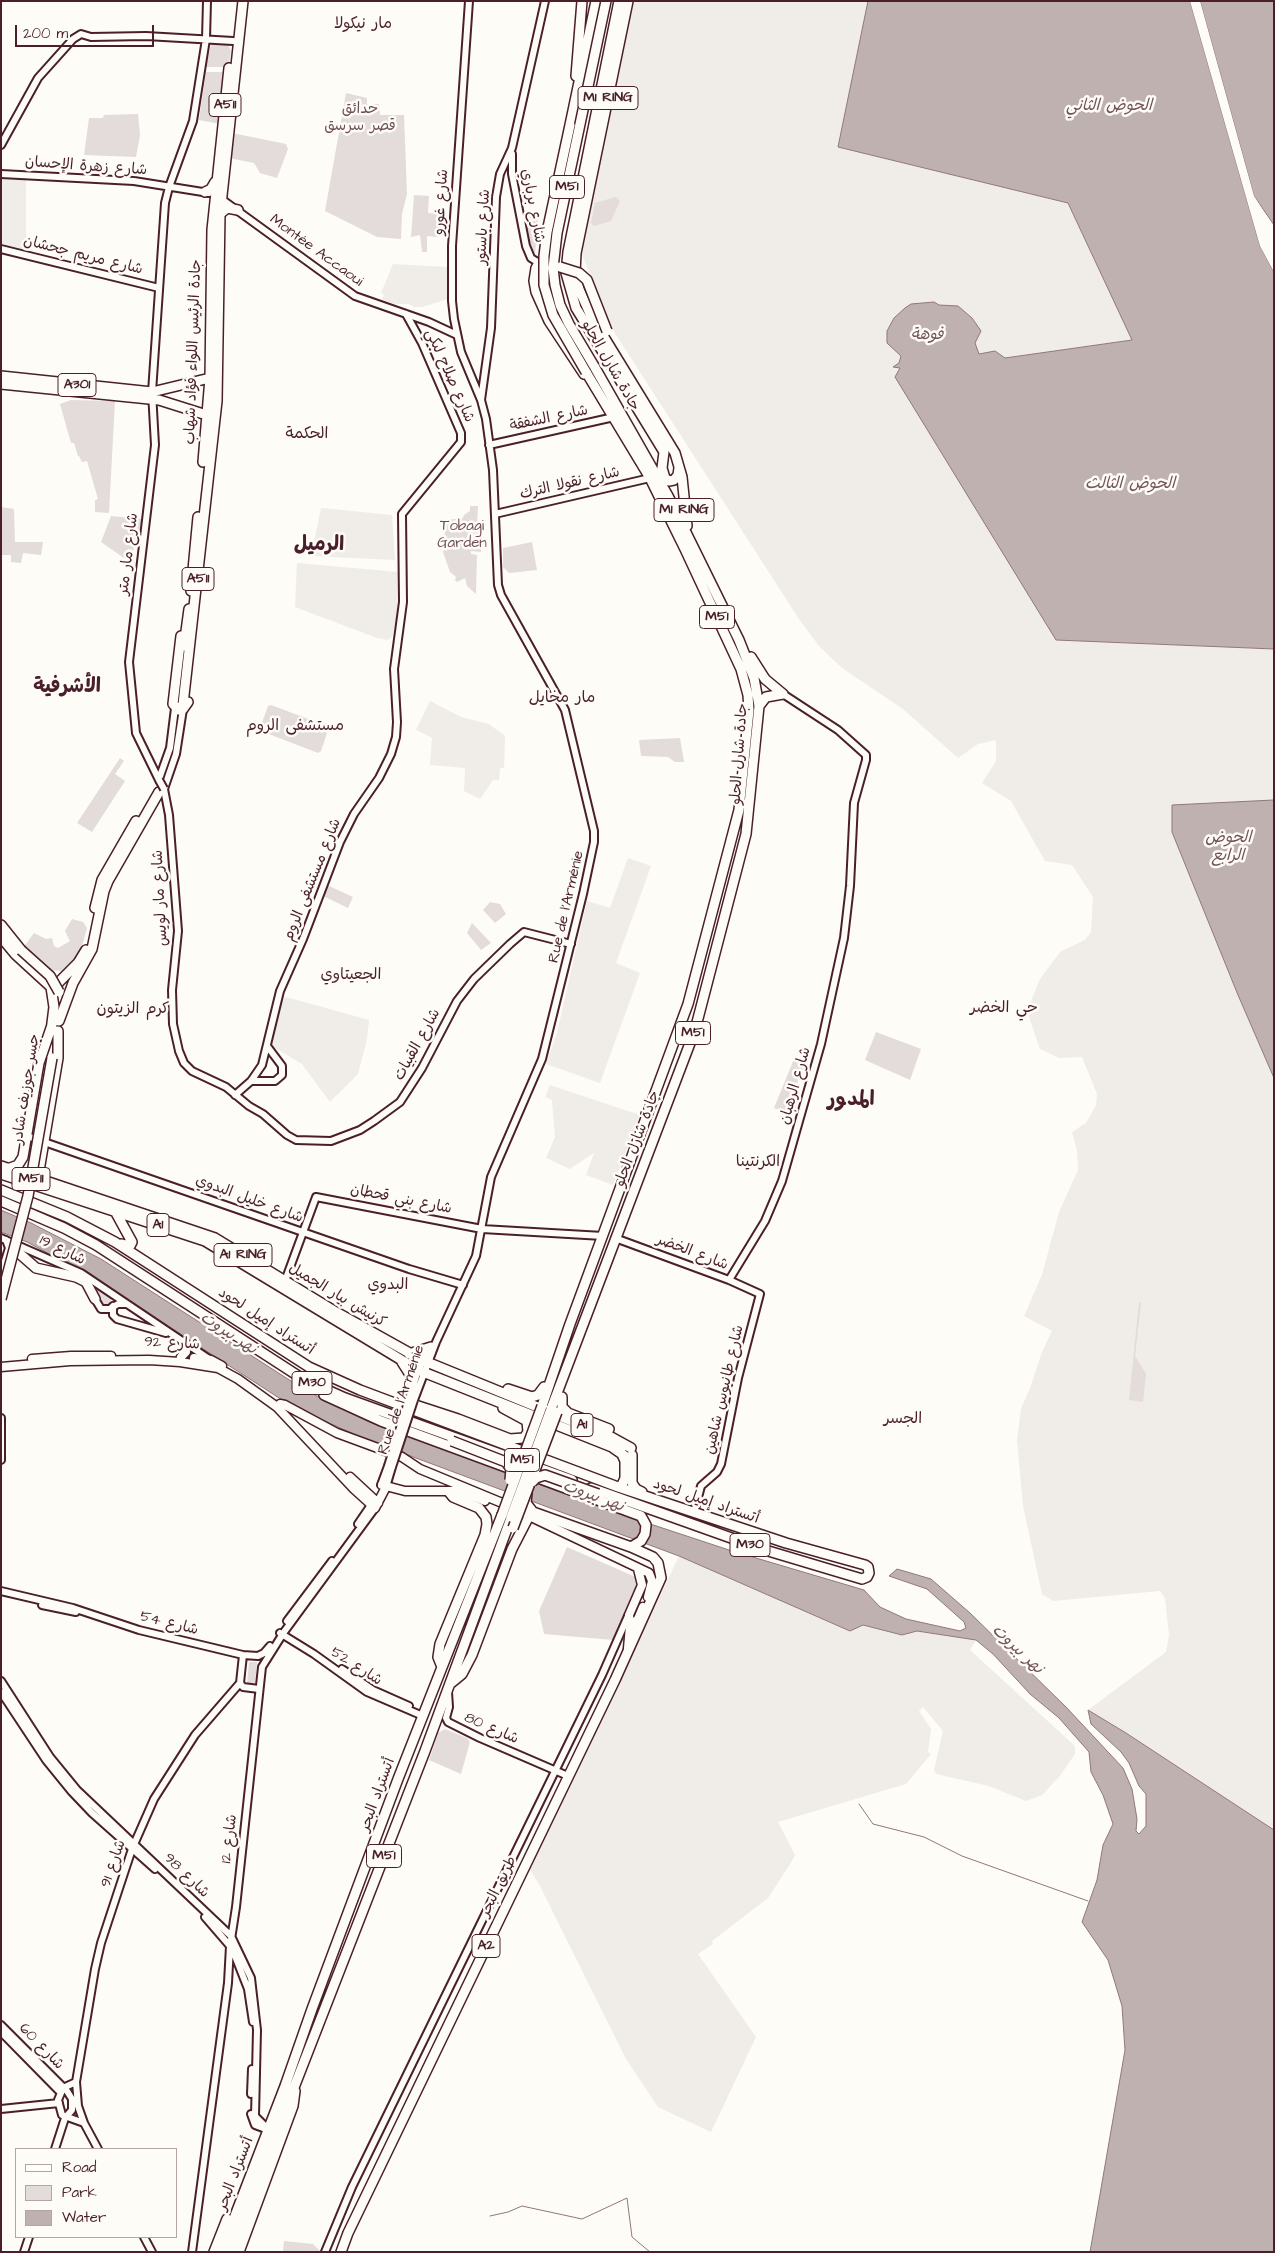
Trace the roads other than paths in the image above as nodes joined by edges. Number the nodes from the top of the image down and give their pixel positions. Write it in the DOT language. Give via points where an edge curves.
graph roads {
  1 [pos="207,1"];
  2 [pos="239,1"];
  3 [pos="243,1"];
  4 [pos="469,1"];
  5 [pos="545,1"];
  6 [pos="582,1"];
  7 [pos="596,1"];
  8 [pos="606,1"];
  9 [pos="619,1"];
  10 [pos="628,1"];
  11 [pos="206,39"];
  12 [pos="233,41"];
  13 [pos="570,125"];
  14 [pos="1,145"];
  15 [pos="512,148"];
  16 [pos="1,174"];
  17 [pos="218,174"];
  18 [pos="169,187"];
  19 [pos="205,192"];
  20 [pos="220,195"];
  21 [pos="238,210"];
  22 [pos="217,212"];
  23 [pos="1,249"];
  24 [pos="539,263"];
  25 [pos="159,288"];
  26 [pos="406,314"];
  27 [pos="454,319"];
  28 [pos="429,322"];
  29 [pos="457,335"];
  30 [pos="211,350"];
  31 [pos="618,359"];
  32 [pos="1,376"];
  33 [pos="210,378"];
  34 [pos="198,381"];
  35 [pos="1,384"];
  36 [pos="594,386"];
  37 [pos="479,389"];
  38 [pos="154,399"];
  39 [pos="614,417"];
  40 [pos="216,418"];
  41 [pos="489,445"];
  42 [pos="648,459"];
  43 [pos="663,462"];
  44 [pos="680,468"];
  45 [pos="650,478"];
  46 [pos="419,496"];
  47 [pos="495,514"];
  48 [pos="694,551"];
  49 [pos="190,623"];
  50 [pos="739,640"];
  51 [pos="783,694"];
  52 [pos="180,706"];
  53 [pos="759,706"];
  54 [pos="142,746"];
  55 [pos="160,786"];
  56 [pos="1,925"];
  57 [pos="1,937"];
  58 [pos="571,944"];
  59 [pos="55,992"];
  60 [pos="56,1026"];
  61 [pos="267,1046"];
  62 [pos="50,1057"];
  63 [pos="251,1081"];
  64 [pos="226,1087"];
  65 [pos="235,1094"];
  66 [pos="27,1136"];
  67 [pos="44,1142"];
  68 [pos="6,1167"];
  69 [pos="1,1174"];
  70 [pos="44,1180"];
  71 [pos="1,1190"];
  72 [pos="1,1201"];
  73 [pos="115,1211"];
  74 [pos="482,1229"];
  75 [pos="303,1233"];
  76 [pos="603,1236"];
  77 [pos="3,1238"];
  78 [pos="615,1238"];
  79 [pos="115,1242"];
  80 [pos="28,1248"];
  81 [pos="17,1252"];
  82 [pos="7,1255"];
  83 [pos="1,1274"];
  84 [pos="1,1279"];
  85 [pos="729,1280"];
  86 [pos="285,1281"];
  87 [pos="463,1285"];
  88 [pos="109,1292"];
  89 [pos="760,1294"];
  90 [pos="93,1296"];
  91 [pos="1,1299"];
  92 [pos="303,1300"];
  93 [pos="1,1306"];
  94 [pos="130,1306"];
  95 [pos="113,1307"];
  96 [pos="192,1308"];
  97 [pos="227,1313"];
  98 [pos="122,1321"];
  99 [pos="171,1335"];
  100 [pos="185,1344"];
  101 [pos="433,1344"];
  102 [pos="575,1347"];
  103 [pos="409,1354"];
  104 [pos="559,1355"];
  105 [pos="181,1357"];
  106 [pos="399,1358"];
  107 [pos="211,1360"];
  108 [pos="425,1361"];
  109 [pos="1,1362"];
  110 [pos="1,1367"];
  111 [pos="421,1371"];
  112 [pos="303,1379"];
  113 [pos="338,1380"];
  114 [pos="462,1382"];
  115 [pos="544,1387"];
  116 [pos="412,1389"];
  117 [pos="259,1392"];
  118 [pos="562,1397"];
  119 [pos="411,1400"];
  120 [pos="278,1405"];
  121 [pos="540,1405"];
  122 [pos="554,1410"];
  123 [pos="1,1418"];
  124 [pos="528,1433"];
  125 [pos="443,1435"];
  126 [pos="631,1448"];
  127 [pos="621,1452"];
  128 [pos="1,1460"];
  129 [pos="632,1461"];
  130 [pos="535,1466"];
  131 [pos="390,1467"];
  132 [pos="531,1476"];
  133 [pos="510,1480"];
  134 [pos="384,1486"];
  135 [pos="618,1487"];
  136 [pos="528,1489"];
  137 [pos="449,1492"];
  138 [pos="661,1501"];
  139 [pos="630,1503"];
  140 [pos="375,1504"];
  141 [pos="694,1513"];
  142 [pos="503,1515"];
  143 [pos="529,1516"];
  144 [pos="641,1541"];
  145 [pos="631,1547"];
  146 [pos="645,1552"];
  147 [pos="638,1568"];
  148 [pos="1,1593"];
  149 [pos="629,1615"];
  150 [pos="630,1626"];
  151 [pos="470,1630"];
  152 [pos="282,1632"];
  153 [pos="628,1653"];
  154 [pos="243,1654"];
  155 [pos="253,1656"];
  156 [pos="262,1667"];
  157 [pos="442,1667"];
  158 [pos="602,1675"];
  159 [pos="615,1680"];
  160 [pos="1,1681"];
  161 [pos="240,1682"];
  162 [pos="449,1687"];
  163 [pos="259,1689"];
  164 [pos="1,1692"];
  165 [pos="424,1714"];
  166 [pos="555,1770"];
  167 [pos="568,1776"];
  168 [pos="133,1846"];
  169 [pos="231,1936"];
  170 [pos="230,1946"];
  171 [pos="1,2024"];
  172 [pos="1,2032"];
  173 [pos="296,2080"];
  174 [pos="76,2082"];
  175 [pos="285,2086"];
  176 [pos="62,2091"];
  177 [pos="253,2099"];
  178 [pos="59,2103"];
  179 [pos="1,2109"];
  180 [pos="65,2118"];
  181 [pos="84,2123"];
  182 [pos="263,2127"];
  183 [pos="267,2143"];
  184 [pos="55,2148"];
  185 [pos="97,2148"];
  186 [pos="29,2238"];
  187 [pos="145,2238"];
  188 [pos="24,2252"];
  189 [pos="152,2252"];
  190 [pos="192,2252"];
  191 [pos="214,2252"];
  192 [pos="221,2252"];
  193 [pos="230,2252"];
  194 [pos="240,2252"];
  195 [pos="325,2252"];
  196 [pos="341,2252"];
  1 -- 11 [label="street, شارع مار متر"];
  2 -- 12 [label="highway, جادة الرئيس اللواء فؤاد شهاب / A511"];
  3 -- 20 [label="highway, جادة الرئيس اللواء فؤاد شهاب / A511"];
  4 -- 27 [label="street, شارع غورو" via="452,246"];
  5 -- 15 [label="street, شارع باستور"];
  6 -- 13 [label="highway, M1 RING"];
  7 -- 13 [label="highway, جادة شارل الحلو / M51"];
  8 -- 42 [label="highway, جادة شارل الحلو / M51, bridge" via="557,233 554,285 569,324"];
  9 -- 43 [label="highway, جادة شارل الحلو" via="566,273 576,308 663,449"];
  10 -- 31 [label="highway, جادة شارل الحلو / M1 RING" via="574,264 583,301"];
  11 -- 12 [label="street"];
  11 -- 14 [label="street" via="91,37 81,34 38,78"];
  11 -- 18 [label="street, شارع مار متر" via="193,121"];
  12 -- 17 [label="highway, جادة الرئيس اللواء فؤاد شهاب / A511"];
  13 -- 36 [label="highway, جادة شارل الحلو / M51, bridge" via="547,232 544,286 553,315"];
  15 -- 24 [label="street, شارع برباري" via="522,231 528,253"];
  15 -- 37 [label="street, شارع باستور" via="500,174 496,197 491,328"];
  16 -- 18 [label="street, شارع زهرة الإحسان" via="134,181"];
  17 -- 19 [label="highway" via="212,187"];
  17 -- 20 [label="highway, جادة الرئيس اللواء فؤاد شهاب / A511"];
  18 -- 19 [label="street, Montée Accaoui"];
  18 -- 25 [label="street, شارع مار متر"];
  19 -- 20 [label="street, Montée Accaoui"];
  20 -- 21 [label="street, Montée Accaoui"];
  20 -- 22 [label="highway, جادة الرئيس اللواء فؤاد شهاب / A511"];
  21 -- 22 [label="highway" via="227,208"];
  21 -- 26 [label="street, Montée Accaoui" via="355,296"];
  22 -- 30 [label="highway, جادة الرئيس اللواء فؤاد شهاب / A511"];
  22 -- 40 [label="highway, جادة الرئيس اللواء فؤاد شهاب / A511"];
  23 -- 25 [label="street, شارع مريم جحشان"];
  24 -- 31 [label="highway, bridge" via="579,273 587,280"];
  24 -- 36 [label="highway" via="534,281 543,309 578,367"];
  25 -- 38 [label="street, شارع مار متر"];
  26 -- 28 [label="street, Montée Accaoui"];
  26 -- 46 [label="street, شارع صلاح لبكي" via="462,439"];
  27 -- 28 [label="street, Montée Accaoui" via="446,325"];
  27 -- 29 [label="street, شارع غورو"];
  28 -- 29 [label="street, Montée Accaoui"];
  29 -- 37 [label="street, شارع غورو"];
  30 -- 33 [label="highway, جادة الرئيس اللواء فؤاد شهاب / A511"];
  30 -- 34 [label="highway" via="205,374"];
  31 -- 44 [label="highway, جادة شارل الحلو / M1 RING" via="672,448"];
  32 -- 38 [label="highway, A301"];
  33 -- 34 [label="highway"];
  33 -- 40 [label="highway, جادة الرئيس اللواء فؤاد شهاب / A511"];
  34 -- 38 [label="highway"];
  35 -- 38 [label="highway, A301"];
  36 -- 39 [label="highway, جادة شارل الحلو / M51"];
  37 -- 41 [label="street, شارع باستور"];
  38 -- 40 [label="highway"];
  38 -- 54 [label="street, شارع مار متر" via="155,444 129,662 136,734"];
  39 -- 41 [label="street, شارع الشفقة"];
  39 -- 45 [label="highway, جادة شارل الحلو / M51"];
  40 -- 49 [label="highway, جادة الرئيس اللواء فؤاد شهاب / A511"];
  40 -- 49 [label="highway, جادة الرئيس اللواء فؤاد شهاب / A511" via="219,425 210,453"];
  41 -- 47 [label="street, Rue de l'Arménie"];
  42 -- 43 [label="highway" via="657,464"];
  42 -- 48 [label="highway, جادة شارل الحلو / M51"];
  43 -- 44 [label="highway, جادة شارل الحلو" via="664,475 670,481 676,479"];
  44 -- 48 [label="highway, M1 RING" via="684,516"];
  45 -- 47 [label="street, شارع نقولا الترك"];
  45 -- 76 [label="highway, جادة شارل الحلو / M51" via="741,669 749,710 739,810 688,1004"];
  46 -- 61 [label="street, شارع مستشفى الروم" via="402,514 402,612 394,669 396,736 379,778 343,835 280,991"];
  47 -- 58 [label="street, Rue de l'Arménie" via="496,574 501,595 565,710 594,831 593,851"];
  48 -- 50 [label="highway, جادة شارل الحلو / M51"];
  49 -- 52 [label="highway" via="195,648 188,700"];
  49 -- 52 [label="highway" via="179,643 173,698"];
  50 -- 51 [label="highway" via="765,679"];
  50 -- 53 [label="highway, جادة شارل الحلو / M51" via="753,672"];
  51 -- 53 [label="highway" via="766,697"];
  51 -- 85 [label="street, شارع الرهبان" via="838,730 866,755 854,803 844,938 830,1008 788,1165 765,1220"];
  52 -- 55 [label="street"];
  52 -- 55 [label="street" via="176,754"];
  53 -- 78 [label="highway, جادة شارل الحلو / M51" via="746,834 701,1009"];
  54 -- 55 [label="street, شارع مار لويس"];
  55 -- 59 [label="highway" via="102,880 83,956 59,982"];
  55 -- 60 [label="highway" via="108,881 92,949 72,983"];
  55 -- 64 [label="street, شارع مار لويس" via="169,815 178,931 172,990 173,1024 184,1063 192,1071"];
  56 -- 59 [label="highway, bridge" via="21,950 50,976"];
  57 -- 59 [label="highway"];
  58 -- 65 [label="street, شارع القبيات" via="524,932 474,979 457,1001 400,1102 360,1130 335,1140 296,1140"];
  58 -- 74 [label="street, Rue de l'Arménie" via="542,1060 491,1177"];
  59 -- 60 [label="highway"];
  60 -- 62 [label="highway, جسر جوزيف شادر / M511"];
  60 -- 66 [label="highway" via="39,1064"];
  60 -- 67 [label="highway" via="58,1058"];
  61 -- 63 [label="street, شارع مستشفى الروم" via="262,1065"];
  61 -- 63 [label="street" via="282,1066 282,1075 277,1080"];
  62 -- 81 [label="highway, جسر جوزيف شادر / M511, bridge"];
  62 -- 84 [label="highway, جسر جوزيف شادر / M511, bridge" via="14,1238"];
  63 -- 65 [label="street"];
  64 -- 65 [label="street, شارع القبيات"];
  66 -- 67 [label="street, شارع خليل البدوي"];
  66 -- 68 [label="highway" via="21,1163"];
  67 -- 70 [label="highway" via="39,1171"];
  67 -- 75 [label="street, شارع خليل البدوي"];
  68 -- 70 [label="highway, كرنيش بيار الجميل"];
  69 -- 73 [label="highway, كرنيش بيار الجميل / A1"];
  70 -- 86 [label="highway, كرنيش بيار الجميل / A1 RING" via="200,1231"];
  71 -- 79 [label="highway, أتستراد إميل لحود / M30" via="67,1217"];
  72 -- 96 [label="highway, أتستراد إميل لحود / M30" via="75,1234"];
  73 -- 79 [label="highway" via="132,1243 128,1246"];
  73 -- 92 [label="highway, كرنيش بيار الجميل / A1" via="196,1237"];
  74 -- 75 [label="street, شارع بني قحطان" via="316,1197"];
  74 -- 76 [label="street"];
  74 -- 87 [label="street, Rue de l'Arménie" via="476,1256"];
  75 -- 86 [label="street"];
  75 -- 87 [label="street, شارع خليل البدوي"];
  76 -- 104 [label="highway, جادة شارل الحلو / M51"];
  77 -- 80 [label="street, شارع 19"];
  77 -- 82 [label="street" via="10,1246"];
  78 -- 85 [label="street, شارع الخضر"];
  78 -- 102 [label="highway, جادة شارل الحلو / M51"];
  79 -- 97 [label="highway, أتستراد إميل لحود / M30"];
  80 -- 81 [label="street"];
  80 -- 88 [label="street, شارع 19" via="81,1273"];
  81 -- 82 [label="street"];
  81 -- 90 [label="highway" via="36,1268 77,1280"];
  81 -- 91 [label="highway, جسر جوزيف شادر / M511, bridge"];
  81 -- 93 [label="street"];
  82 -- 83 [label="street"];
  85 -- 89 [label="street, شارع الخضر"];
  86 -- 103 [label="highway, كرنيش بيار الجميل / A1 RING"];
  87 -- 101 [label="street, Rue de l'Arménie"];
  88 -- 94 [label="street, شارع 19"];
  88 -- 95 [label="street"];
  89 -- 141 [label="street, شارع طانيوس شاهين" via="738,1378 721,1464 701,1486"];
  90 -- 95 [label="street" via="101,1309"];
  92 -- 106 [label="highway, كرنيش بيار الجميل / A1 RING"];
  94 -- 95 [label="street" via="118,1304"];
  94 -- 98 [label="street" via="133,1318"];
  94 -- 99 [label="street, شارع 19"];
  95 -- 98 [label="street" via="114,1317"];
  96 -- 97 [label="highway" via="190,1301 196,1299"];
  96 -- 112 [label="highway, أتستراد إميل لحود / M30"];
  97 -- 113 [label="highway, أتستراد إميل لحود / M30" via="309,1367"];
  98 -- 99 [label="street"];
  99 -- 100 [label="street"];
  100 -- 105 [label="main road" via="186,1352"];
  100 -- 107 [label="street"];
  101 -- 103 [label="highway"];
  101 -- 108 [label="street, Rue de l'Arménie"];
  102 -- 118 [label="highway" via="573,1368"];
  102 -- 122 [label="highway, جادة شارل الحلو / M51"];
  103 -- 108 [label="highway, كرنيش بيار الجميل / A1 RING"];
  104 -- 115 [label="highway"];
  104 -- 121 [label="highway, جادة شارل الحلو / M51"];
  105 -- 107 [label="main road, شارع 92"];
  105 -- 109 [label="main road, شارع 92" via="71,1356"];
  106 -- 111 [label="highway, كرنيش بيار الجميل / A1 RING"];
  106 -- 116 [label="highway" via="411,1376"];
  107 -- 117 [label="main road, شارع 92"];
  108 -- 111 [label="street, Rue de l'Arménie"];
  108 -- 114 [label="highway, كرنيش بيار الجميل / A1 RING"];
  110 -- 117 [label="main road, شارع 92" via="70,1361 180,1362 218,1368"];
  111 -- 114 [label="highway, كرنيش بيار الجميل / A1 RING"];
  111 -- 116 [label="street, Rue de l'Arménie"];
  111 -- 119 [label="street, Rue de l'Arménie"];
  112 -- 125 [label="highway, أتستراد إميل لحود / M30"];
  112 -- 132 [label="highway" via="323,1394 368,1415"];
  113 -- 124 [label="highway" via="458,1418 510,1439 520,1440"];
  113 -- 135 [label="highway, أتستراد إميل لحود / M30" via="421,1415"];
  114 -- 115 [label="highway, A1 RING" via="481,1379 529,1397 538,1395"];
  114 -- 124 [label="highway" via="467,1393 524,1418 529,1424"];
  114 -- 126 [label="highway, A1" via="611,1437"];
  114 -- 127 [label="highway, A1"];
  115 -- 121 [label="highway"];
  116 -- 119 [label="street, Rue de l'Arménie"];
  117 -- 120 [label="main road, شارع 92"];
  118 -- 122 [label="highway"];
  118 -- 126 [label="highway" via="562,1407 568,1413 622,1436"];
  119 -- 131 [label="street, Rue de l'Arménie, bridge"];
  120 -- 140 [label="main road, شارع 92"];
  120 -- 143 [label="main road"];
  121 -- 124 [label="highway"];
  121 -- 142 [label="highway, أتستراد البحر / M51, bridge"];
  122 -- 136 [label="highway, bridge"];
  122 -- 142 [label="highway, أتستراد البحر / M51, bridge"];
  123 -- 128 [label="street"];
  124 -- 133 [label="highway, bridge"];
  125 -- 130 [label="highway, أتستراد إميل لحود / M30"];
  125 -- 133 [label="highway, bridge" via="506,1462 511,1469"];
  126 -- 129 [label="highway"];
  127 -- 129 [label="highway, A1"];
  127 -- 135 [label="highway" via="625,1461 625,1478 622,1486"];
  129 -- 138 [label="highway" via="634,1486"];
  130 -- 132 [label="highway"];
  130 -- 139 [label="highway, أتستراد إميل لحود / M30"];
  131 -- 134 [label="street, شارع 12"];
  132 -- 144 [label="highway, A2" via="641,1516 646,1525"];
  133 -- 142 [label="highway"];
  134 -- 137 [label="main road"];
  134 -- 140 [label="main road, شارع 12"];
  135 -- 138 [label="highway, أتستراد إميل لحود / M30"];
  136 -- 139 [label="highway, bridge" via="536,1478 545,1475"];
  136 -- 145 [label="highway, bridge" via="526,1503 530,1510"];
  136 -- 151 [label="highway, bridge" via="477,1626"];
  137 -- 143 [label="main road" via="461,1492"];
  137 -- 157 [label="highway" via="480,1508 487,1524 440,1644 438,1656"];
  138 -- 141 [label="highway, أتستراد إميل لحود / M30"];
  139 -- 141 [label="highway, أتستراد إميل لحود / M30" via="774,1553 862,1579 868,1577 865,1565"];
  140 -- 152 [label="street, شارع 12"];
  142 -- 151 [label="highway, أتستراد البحر / M51"];
  142 -- 157 [label="highway, أتستراد البحر / M51" via="493,1526 492,1539"];
  143 -- 147 [label="main road"];
  143 -- 162 [label="highway" via="512,1549 472,1655 462,1674"];
  144 -- 145 [label="highway"];
  144 -- 146 [label="highway, A2"];
  145 -- 146 [label="highway"];
  146 -- 153 [label="highway, طريق البحر / A2" via="658,1563 661,1578"];
  147 -- 149 [label="main road" via="642,1585"];
  147 -- 150 [label="main road" via="651,1574 652,1586 638,1619"];
  148 -- 154 [label="street, شارع 54"];
  149 -- 150 [label="main road"];
  149 -- 158 [label="street"];
  150 -- 153 [label="main road"];
  151 -- 162 [label="highway, أتستراد البحر / M51"];
  152 -- 155 [label="street, شارع 12" via="264,1653"];
  152 -- 156 [label="street, شارع 12"];
  152 -- 165 [label="street, شارع 52" via="373,1690"];
  153 -- 159 [label="highway, طريق البحر / A2"];
  154 -- 155 [label="street, شارع 54"];
  154 -- 161 [label="street"];
  155 -- 156 [label="street"];
  156 -- 163 [label="street, شارع 12"];
  157 -- 165 [label="highway, أتستراد البحر / M51"];
  158 -- 159 [label="street"];
  158 -- 166 [label="street"];
  159 -- 167 [label="highway, طريق البحر / A2"];
  160 -- 168 [label="street, شارع 98" via="64,1776"];
  161 -- 163 [label="street" via="243,1686"];
  161 -- 168 [label="street, شارع 91" via="195,1735 163,1783"];
  162 -- 166 [label="street, شارع 80" via="448,1722"];
  162 -- 173 [label="highway, أتستراد البحر / M51"];
  163 -- 169 [label="street, شارع 12"];
  164 -- 168 [label="street, شارع 98" via="46,1760 72,1792"];
  165 -- 175 [label="highway, أتستراد البحر / M51"];
  166 -- 167 [label="street"];
  166 -- 195 [label="street" via="344,2204"];
  167 -- 196 [label="highway, طريق البحر / A2"];
  168 -- 169 [label="street, شارع 98"];
  168 -- 170 [label="street, شارع 98" via="198,1909"];
  168 -- 174 [label="street, شارع 91" via="99,1950"];
  169 -- 170 [label="street, شارع 12"];
  169 -- 177 [label="street, شارع 98" via="250,1975 256,2013"];
  170 -- 177 [label="street, شارع 98" via="245,1980 253,2020"];
  170 -- 190 [label="street, شارع 12" via="227,1993"];
  171 -- 176 [label="street, شارع 60"];
  172 -- 176 [label="street, شارع 60"];
  173 -- 183 [label="highway, أتستراد البحر / M51"];
  173 -- 194 [label="highway" via="293,2106"];
  174 -- 176 [label="street"];
  174 -- 181 [label="street, شارع 91" via="78,2106"];
  175 -- 182 [label="highway" via="274,2100"];
  175 -- 183 [label="highway, أتستراد البحر / M51"];
  176 -- 178 [label="street"];
  176 -- 180 [label="street" via="70,2094 73,2104"];
  177 -- 182 [label="street, شارع 98" via="255,2116"];
  178 -- 179 [label="street"];
  178 -- 180 [label="street"];
  180 -- 181 [label="street"];
  180 -- 184 [label="street"];
  181 -- 185 [label="street, شارع 91"];
  182 -- 191 [label="highway"];
  183 -- 192 [label="highway, أتستراد البحر / M51"];
  183 -- 193 [label="highway, أتستراد البحر / M51"];
  186 -- 188 [label="street"];
  187 -- 189 [label="street"];
}
